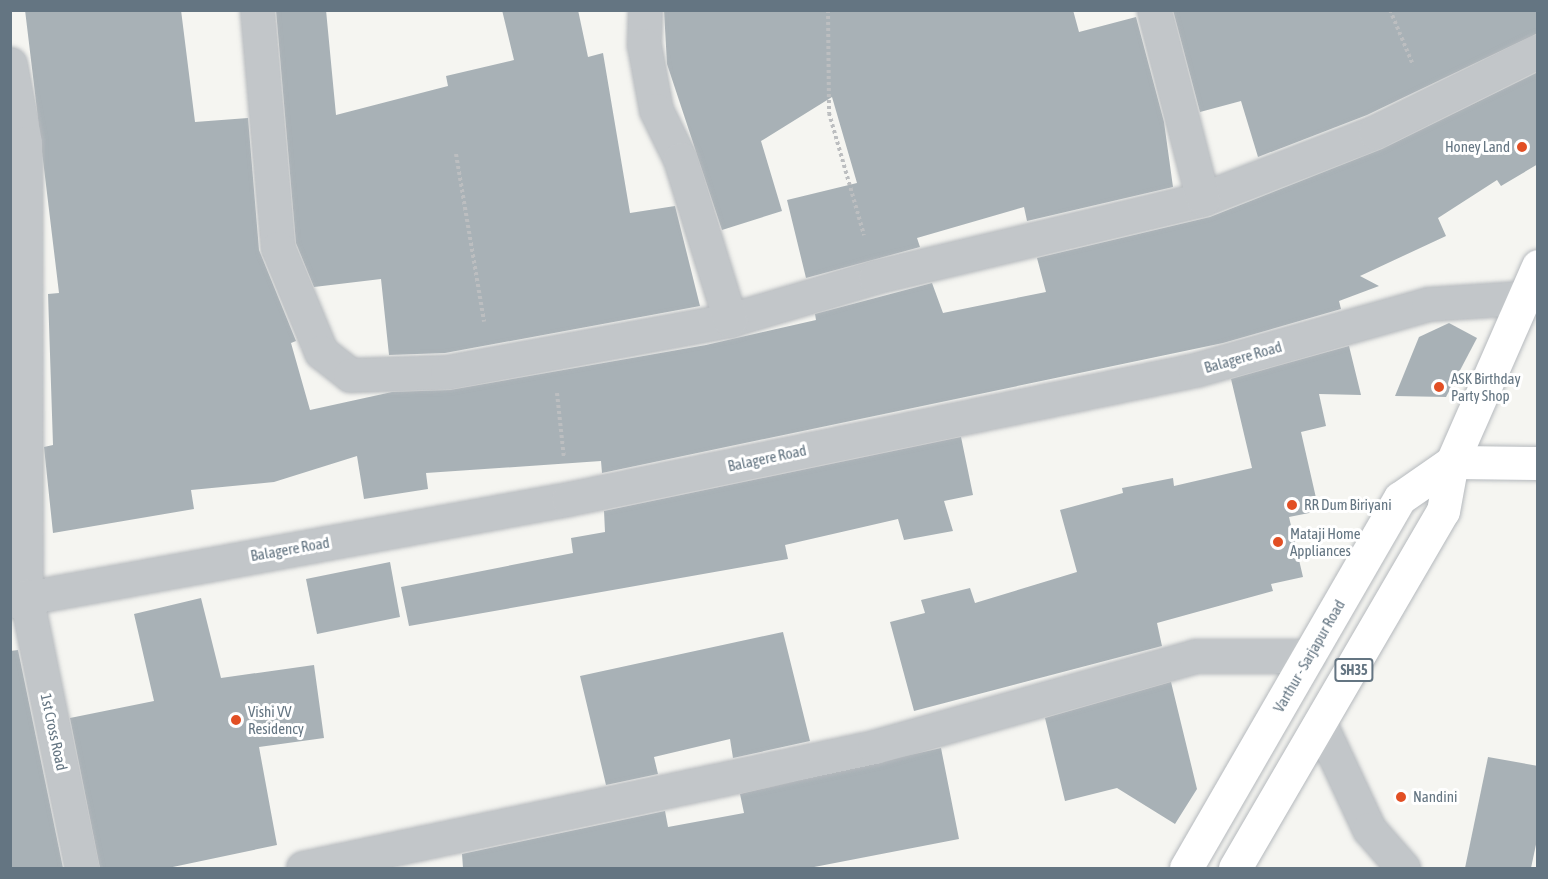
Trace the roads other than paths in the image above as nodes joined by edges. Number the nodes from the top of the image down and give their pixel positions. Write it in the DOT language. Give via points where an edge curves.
graph roads {
  1 [pos="257,10"];
  2 [pos="645,10"];
  3 [pos="1154,10"];
  4 [pos="1538,51"];
  5 [pos="10,64"];
  6 [pos="1203,199"];
  7 [pos="1538,266"];
  8 [pos="1519,298"];
  9 [pos="730,321"];
  10 [pos="1452,462"];
  11 [pos="1538,463"];
  12 [pos="18,598"];
  13 [pos="1309,656"];
  14 [pos="1321,726"];
  15 [pos="82,868"];
  16 [pos="303,868"];
  17 [pos="1186,868"];
  18 [pos="1235,868"];
  19 [pos="1403,868"];
  1 -- 9 [label="street" via="278,248 321,352 350,375 447,372 491,361"];
  2 -- 9 [label="street" via="644,45 656,110 680,159"];
  3 -- 6 [label="street"];
  4 -- 6 [label="street" via="1375,132"];
  5 -- 12 [label="street, 1st Cross Road" via="25,143"];
  6 -- 9 [label="street" via="875,277"];
  7 -- 8 [label="main road, SH35"];
  8 -- 10 [label="main road, SH35"];
  8 -- 12 [label="street, Balagere Road" via="1428,304 1195,370 568,499"];
  10 -- 11 [label="main road"];
  10 -- 13 [label="main road, Varthur - Sarjapur Road" via="1400,498"];
  10 -- 14 [label="main road, SH35" via="1443,511"];
  12 -- 15 [label="street, 1st Cross Road"];
  13 -- 16 [label="street" via="1194,656 874,747"];
  13 -- 17 [label="main road, Varthur - Sarjapur Road"];
  14 -- 18 [label="main road, SH35"];
  14 -- 19 [label="street" via="1368,829"];
}
